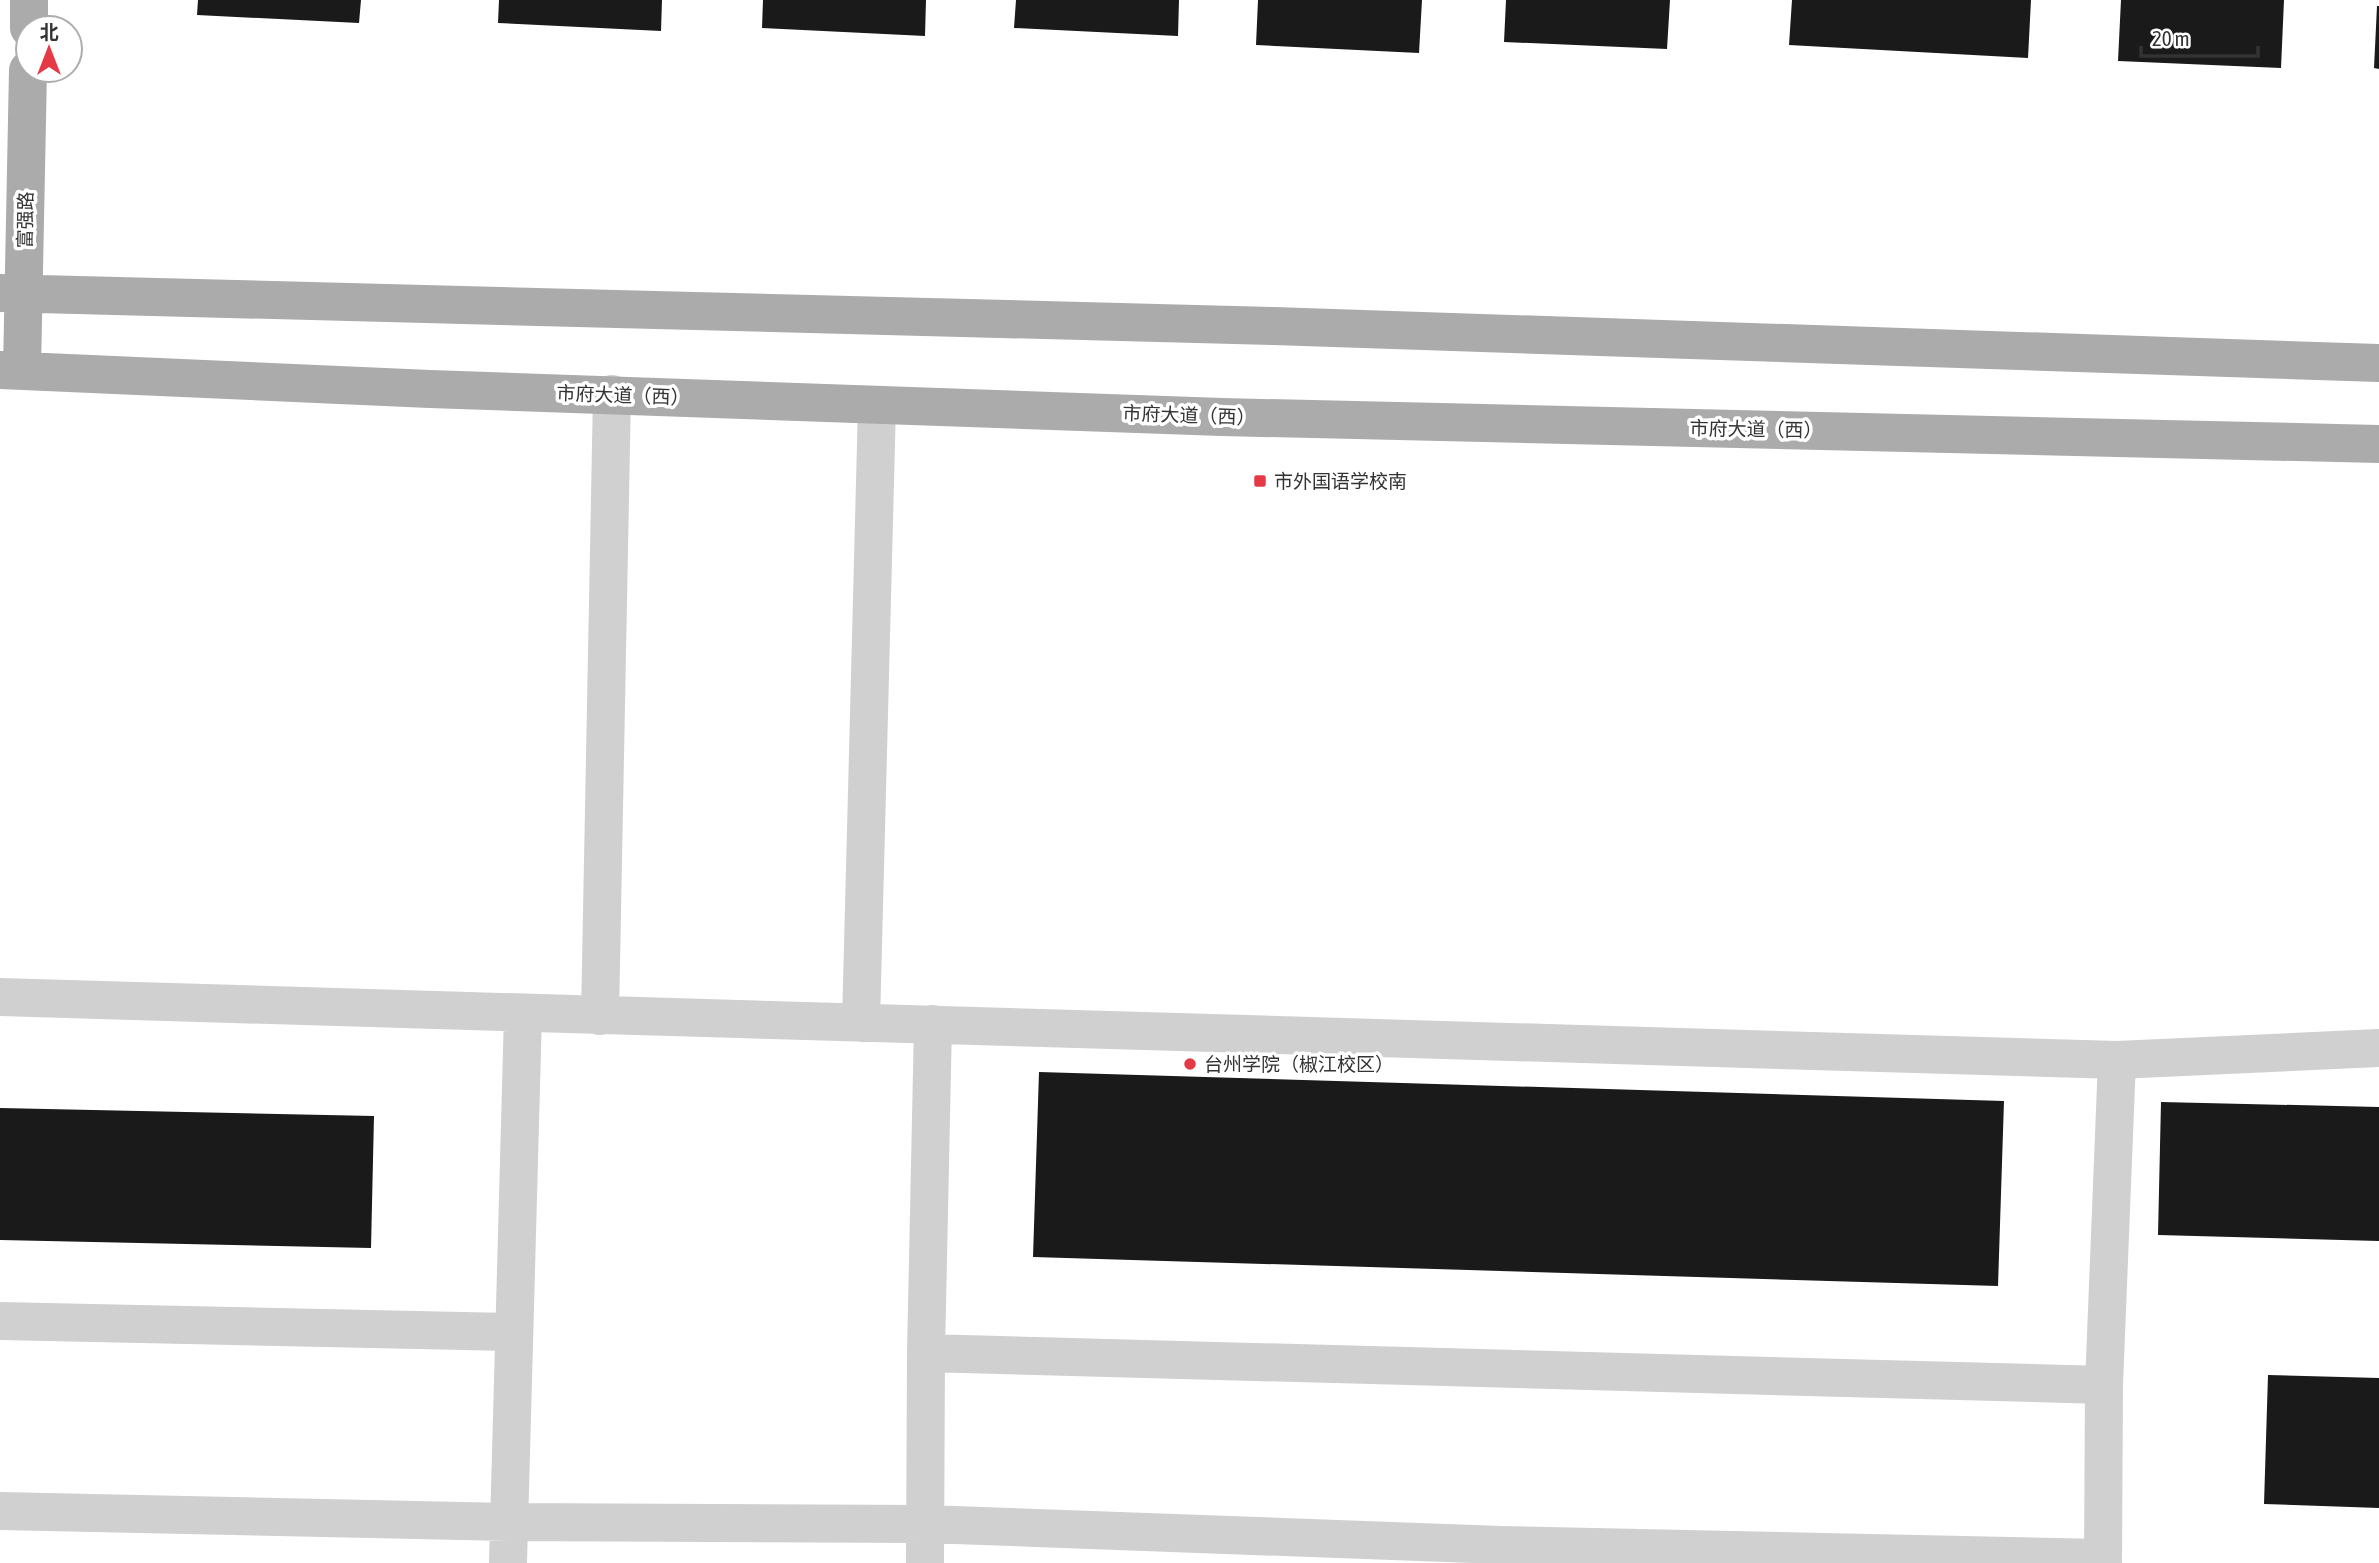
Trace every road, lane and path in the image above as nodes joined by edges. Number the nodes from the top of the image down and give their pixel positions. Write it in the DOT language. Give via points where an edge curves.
graph roads {
  1 [pos="27,84"];
  2 [pos="12,294"];
  3 [pos="2379,363"];
  4 [pos="11,370"];
  5 [pos="612,394"];
  6 [pos="877,405"];
  7 [pos="2379,444"];
  8 [pos="0,997"];
  9 [pos="523,1014"];
  10 [pos="600,1016"];
  11 [pos="861,1023"];
  12 [pos="933,1024"];
  13 [pos="2379,1048"];
  14 [pos="2117,1060"];
  15 [pos="0,1321"];
  16 [pos="514,1332"];
  17 [pos="926,1353"];
  18 [pos="2104,1385"];
  19 [pos="0,1511"];
  20 [pos="509,1522"];
  21 [pos="926,1524"];
  22 [pos="1501,1554"];
  23 [pos="2103,1561"];
  24 [pos="508,1563"];
  25 [pos="925,1563"];
  1 -- 2 [label="main road, 富强路"];
  2 -- 3 [label="main road" via="1274,326"];
  2 -- 4 [label="main road, 富强路"];
  4 -- 5 [label="main road, 市府大道（西）"];
  5 -- 6 [label="main road, 市府大道（西）"];
  5 -- 10 [label="street"];
  6 -- 7 [label="main road, 市府大道（西）"];
  6 -- 11 [label="street"];
  8 -- 9 [label="street"];
  9 -- 10 [label="street"];
  9 -- 16 [label="street"];
  10 -- 11 [label="street"];
  11 -- 12 [label="street"];
  12 -- 14 [label="street"];
  12 -- 17 [label="street"];
  13 -- 14 [label="street"];
  14 -- 18 [label="street"];
  15 -- 16 [label="street"];
  16 -- 20 [label="street"];
  17 -- 18 [label="street"];
  17 -- 21 [label="street"];
  18 -- 23 [label="street"];
  19 -- 20 [label="street"];
  20 -- 21 [label="street"];
  20 -- 24 [label="street"];
  21 -- 22 [label="street"];
  21 -- 25 [label="street"];
  22 -- 23 [label="street"];
}
